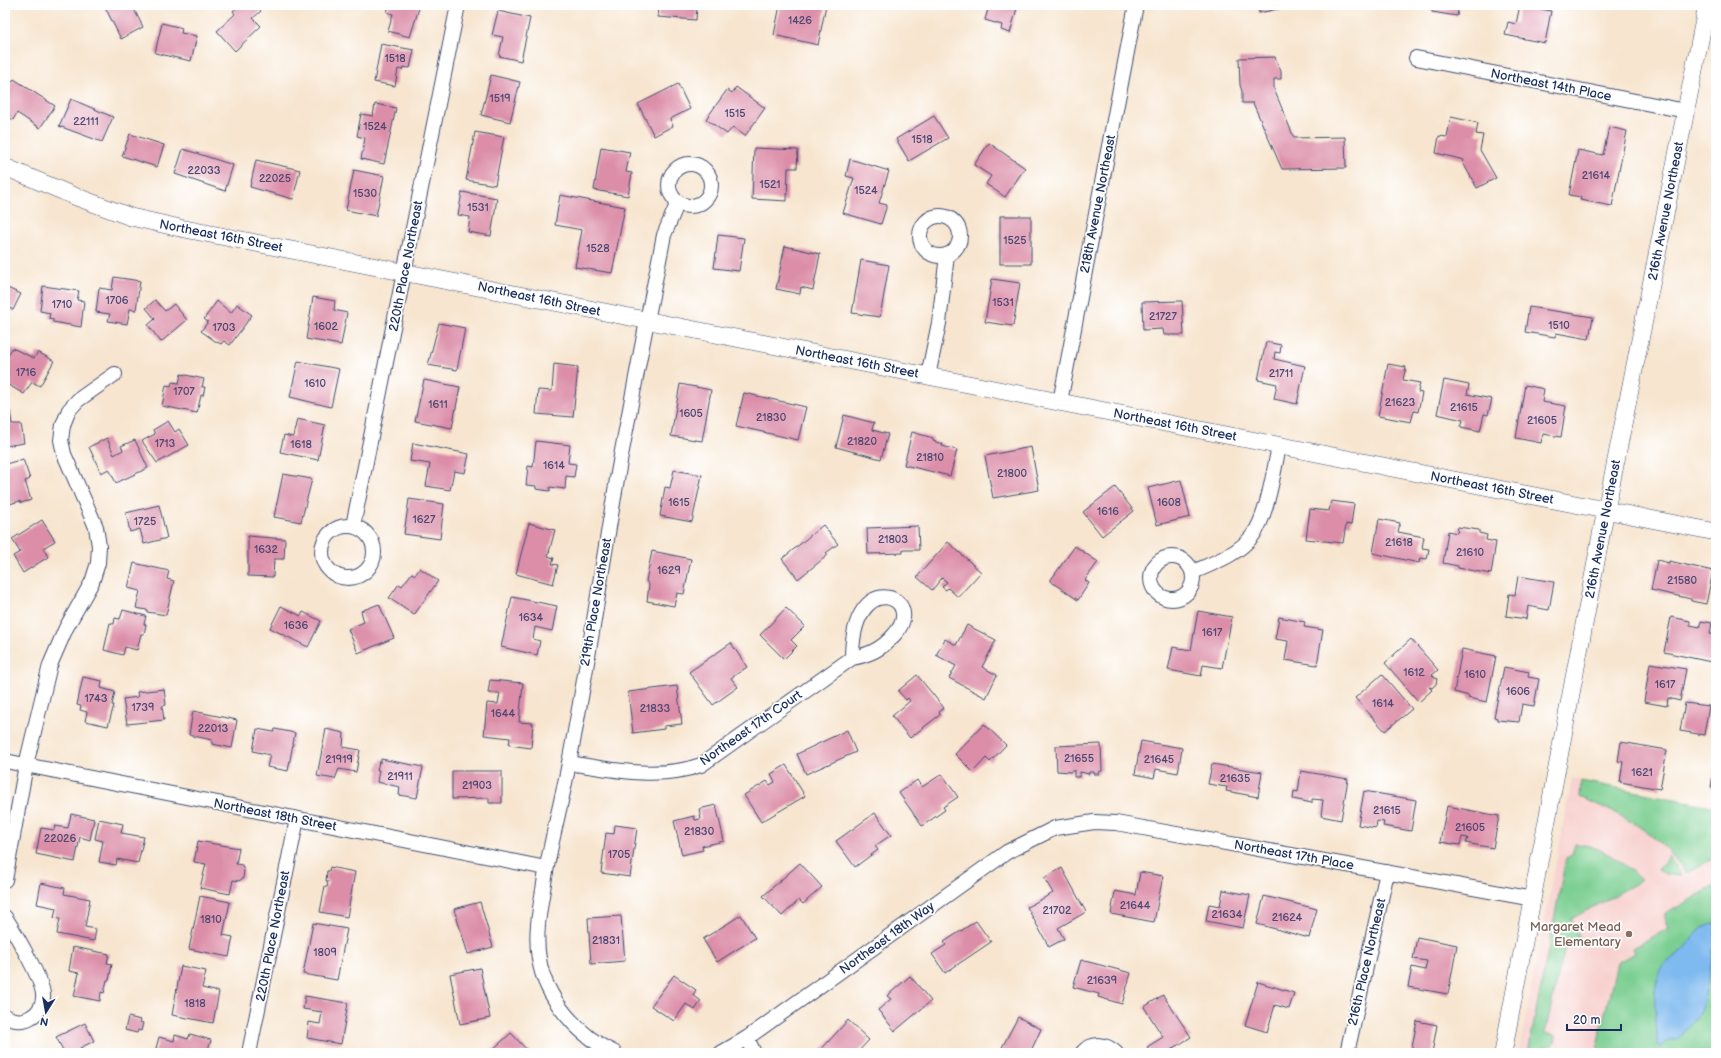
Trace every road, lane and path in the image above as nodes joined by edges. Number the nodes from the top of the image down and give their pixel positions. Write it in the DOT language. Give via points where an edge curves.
graph roads {
  1 [pos="458,5"];
  2 [pos="1136,5"];
  3 [pos="1707,5"];
  4 [pos="1416,58"];
  5 [pos="1686,111"];
  6 [pos="5,167"];
  7 [pos="678,202"];
  8 [pos="946,255"];
  9 [pos="405,272"];
  10 [pos="647,322"];
  11 [pos="115,374"];
  12 [pos="928,376"];
  13 [pos="1060,402"];
  14 [pos="1279,446"];
  15 [pos="1606,510"];
  16 [pos="353,526"];
  17 [pos="1716,532"];
  18 [pos="1193,572"];
  19 [pos="852,658"];
  20 [pos="5,761"];
  21 [pos="569,763"];
  22 [pos="26,765"];
  23 [pos="297,819"];
  24 [pos="1055,828"];
  25 [pos="546,868"];
  26 [pos="1387,872"];
  27 [pos="5,880"];
  28 [pos="1533,900"];
  29 [pos="5,917"];
  30 [pos="5,1016"];
  31 [pos="747,1038"];
  32 [pos="249,1053"];
  33 [pos="615,1053"];
  34 [pos="721,1053"];
  35 [pos="754,1053"];
  36 [pos="1082,1053"];
  37 [pos="1116,1053"];
  38 [pos="1346,1053"];
  39 [pos="1503,1053"];
  1 -- 9 [label="street, 220th Place Northeast"];
  2 -- 13 [label="street, 218th Avenue Northeast"];
  3 -- 5 [label="street, 216th Avenue Northeast"];
  4 -- 5 [label="street, Northeast 14th Place"];
  5 -- 15 [label="street, 216th Avenue Northeast"];
  6 -- 9 [label="street, Northeast 16th Street" via="74,196 131,216"];
  7 -- 10 [label="street, 219th Place Northeast" via="664,235"];
  8 -- 12 [label="street" via="939,323"];
  9 -- 10 [label="street, Northeast 16th Street"];
  9 -- 16 [label="street, 220th Place Northeast"];
  10 -- 12 [label="street, Northeast 16th Street"];
  10 -- 21 [label="street, 219th Place Northeast" via="621,456"];
  11 -- 22 [label="street" via="78,400 69,410 63,425 61,440 64,454 96,527 98,563 92,582 66,628 50,665"];
  12 -- 13 [label="street, Northeast 16th Street"];
  13 -- 14 [label="street, Northeast 16th Street"];
  14 -- 15 [label="street, Northeast 16th Street"];
  14 -- 18 [label="street" via="1262,518 1254,535 1242,547"];
  15 -- 17 [label="street, Northeast 16th Street"];
  15 -- 28 [label="street, 216th Avenue Northeast"];
  19 -- 19 [label="street, Northeast 17th Court" via="881,648 902,627 904,613 896,601 877,598 865,607 853,633"];
  19 -- 21 [label="street, Northeast 17th Court" via="743,736 686,770 664,773"];
  20 -- 22 [label="street, Northeast 18th Street"];
  21 -- 25 [label="street, 219th Place Northeast"];
  22 -- 23 [label="street, Northeast 18th Street"];
  22 -- 27 [label="street"];
  23 -- 25 [label="street, Northeast 18th Street"];
  23 -- 32 [label="street, 220th Place Northeast"];
  24 -- 26 [label="street, Northeast 17th Place" via="1094,822 1116,823"];
  24 -- 31 [label="street, Northeast 18th Way" via="1007,852"];
  25 -- 33 [label="street, 219th Place Northeast" via="537,932 538,956 543,976 557,1002 574,1025 591,1040"];
  26 -- 28 [label="street, Northeast 17th Place"];
  26 -- 38 [label="street, 216th Place Northeast"];
  28 -- 39 [label="street, 216th Avenue Northeast"];
  29 -- 30 [label="street" via="41,985 43,1000 41,1007 31,1018 17,1021"];
  31 -- 34 [label="street, Northeast 18th Way"];
  31 -- 35 [label="street"];
  36 -- 37 [label="street" via="1096,1045 1111,1048"];
}
